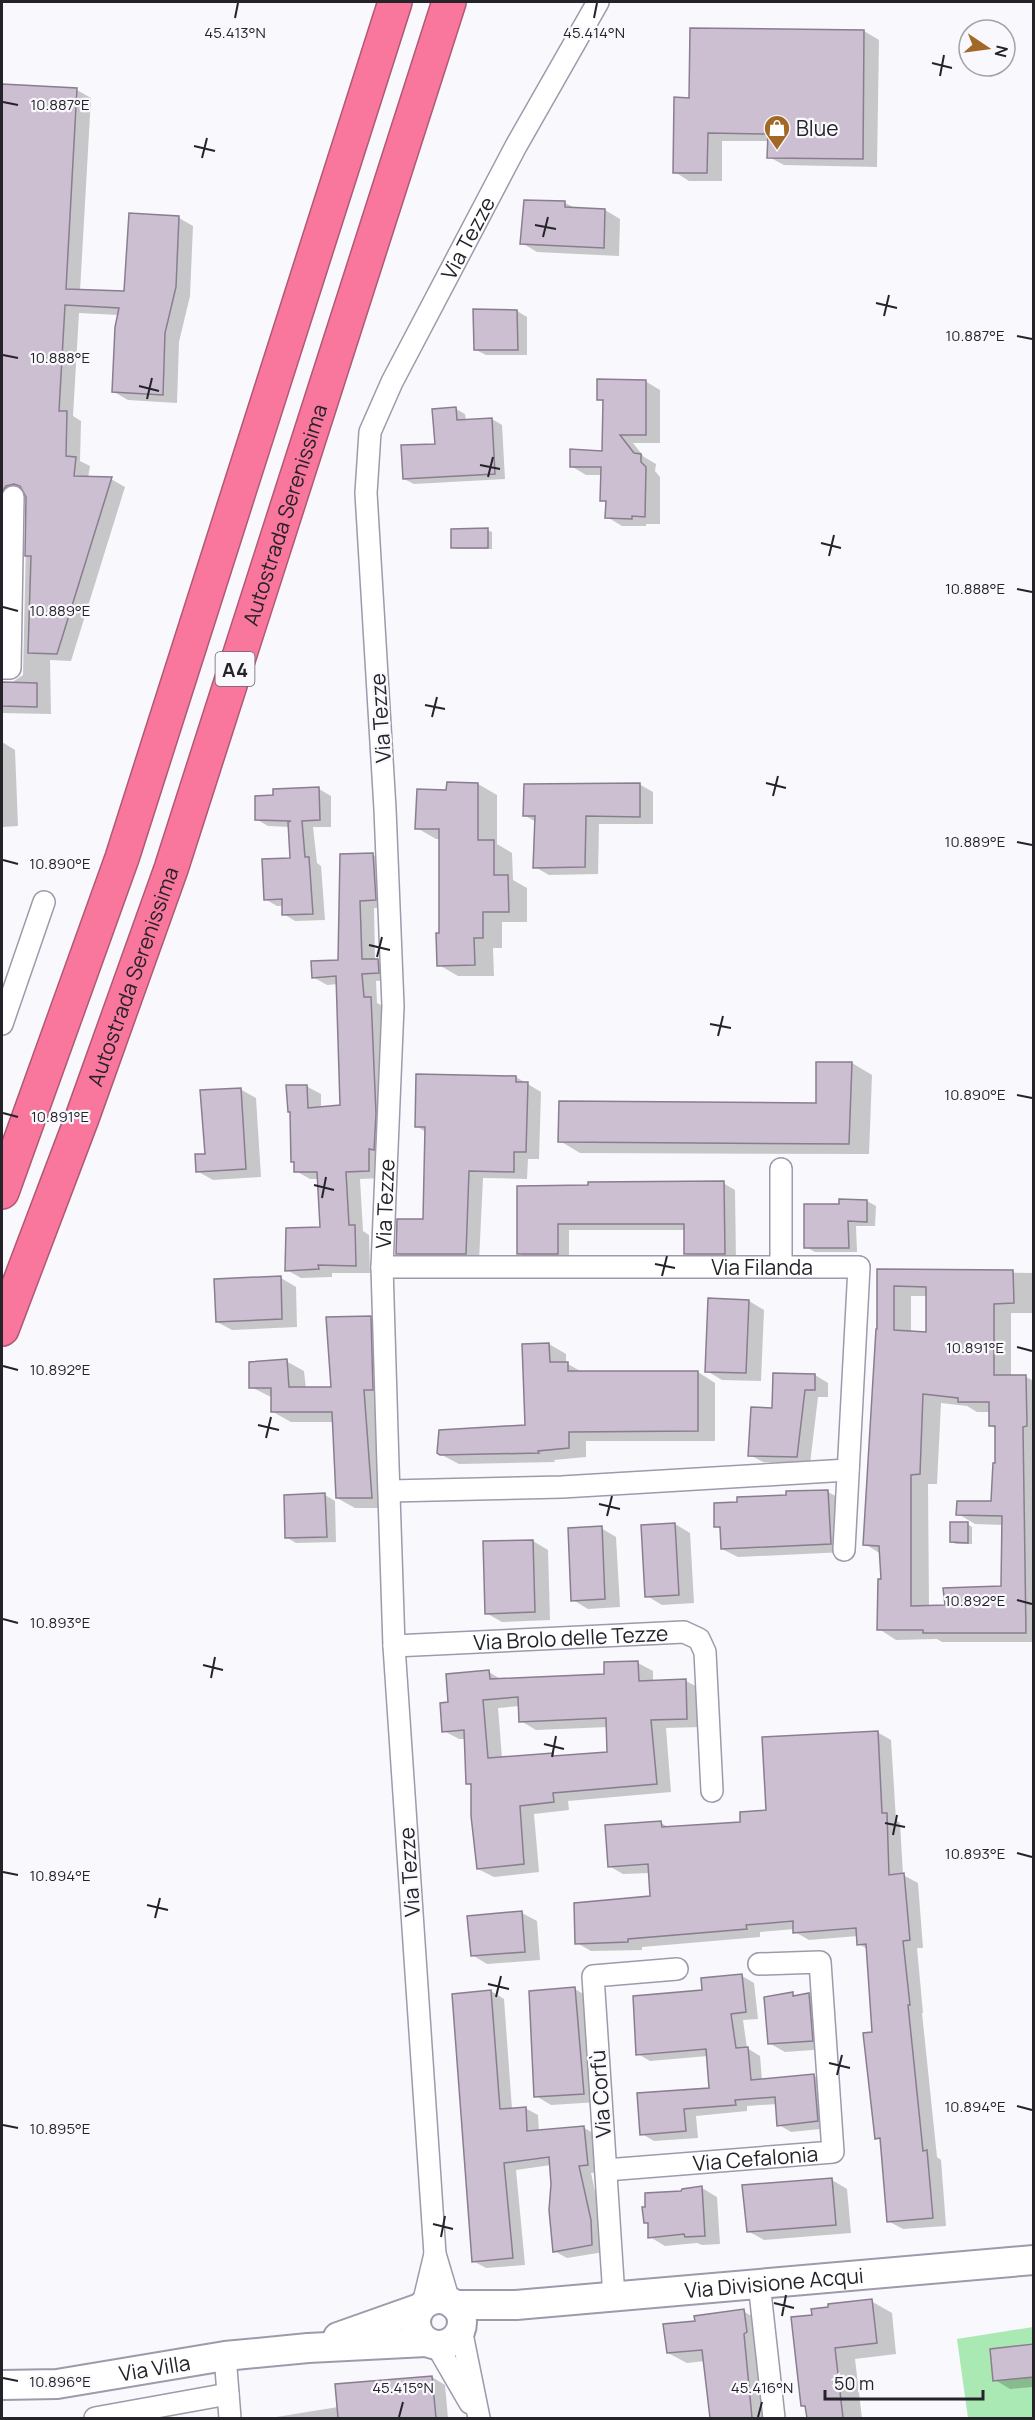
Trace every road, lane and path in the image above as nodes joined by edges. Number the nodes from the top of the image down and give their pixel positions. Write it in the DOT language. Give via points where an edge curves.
graph roads {
  1 [pos="395,2"];
  2 [pos="449,2"];
  3 [pos="598,2"];
  4 [pos="13,497"];
  5 [pos="2,668"];
  6 [pos="44,902"];
  7 [pos="2,1024"];
  8 [pos="781,1169"];
  9 [pos="2,1192"];
  10 [pos="382,1267"];
  11 [pos="781,1267"];
  12 [pos="2,1329"];
  13 [pos="848,1470"];
  14 [pos="390,1491"];
  15 [pos="844,1550"];
  16 [pos="394,1646"];
  17 [pos="712,1791"];
  18 [pos="759,1964"];
  19 [pos="677,1969"];
  20 [pos="606,2170"];
  21 [pos="1034,2260"];
  22 [pos="759,2283"];
  23 [pos="614,2297"];
  24 [pos="445,2312"];
  25 [pos="431,2344"];
  26 [pos="308,2348"];
  27 [pos="225,2356"];
  28 [pos="2,2385"];
  29 [pos="228,2394"];
  30 [pos="479,2417"];
  31 [pos="94,2418"];
  32 [pos="230,2418"];
  33 [pos="774,2418"];
  1 -- 9 [label="highway, A4" via="122,858"];
  2 -- 12 [label="highway, Autostrada Serenissima / A4" via="171,869"];
  3 -- 10 [label="street, Via Tezze" via="516,146 392,382 370,432 366,493 386,809 393,1006"];
  4 -- 5 [label="street" via="10,668"];
  6 -- 7 [label="street"];
  8 -- 11 [label="street"];
  10 -- 11 [label="street, Via Filanda"];
  10 -- 14 [label="street, Via Tezze"];
  11 -- 13 [label="street, Via Filanda" via="859,1267"];
  13 -- 14 [label="street" via="562,1487"];
  13 -- 15 [label="street, Via Filanda"];
  14 -- 16 [label="street, Via Tezze"];
  16 -- 17 [label="street, Via Brolo delle Tezze" via="684,1632 699,1639 705,1652"];
  16 -- 24 [label="street, Via Tezze" via="435,2254"];
  18 -- 20 [label="street, Via Cefalonia" via="820,1962 833,2152"];
  19 -- 20 [label="street, Via Corfù" via="593,1976"];
  20 -- 23 [label="street, Via Corfù"];
  21 -- 22 [label="street, Via Divisione Acqui"];
  22 -- 23 [label="street, Via Divisione Acqui"];
  22 -- 33 [label="street"];
  23 -- 24 [label="street, Via Divisione Acqui"];
  24 -- 25 [label="street" via="452,2341"];
  24 -- 25 [label="street" via="416,2317 419,2335"];
  24 -- 26 [label="street, Via Villa"];
  24 -- 30 [label="street, Via Tezze"];
  25 -- 26 [label="street, Via Villa"];
  25 -- 30 [label="street"];
  26 -- 27 [label="street, Via Villa"];
  27 -- 28 [label="street, Via Villa" via="57,2384"];
  27 -- 29 [label="street"];
  29 -- 31 [label="street"];
  29 -- 32 [label="street"];
}
